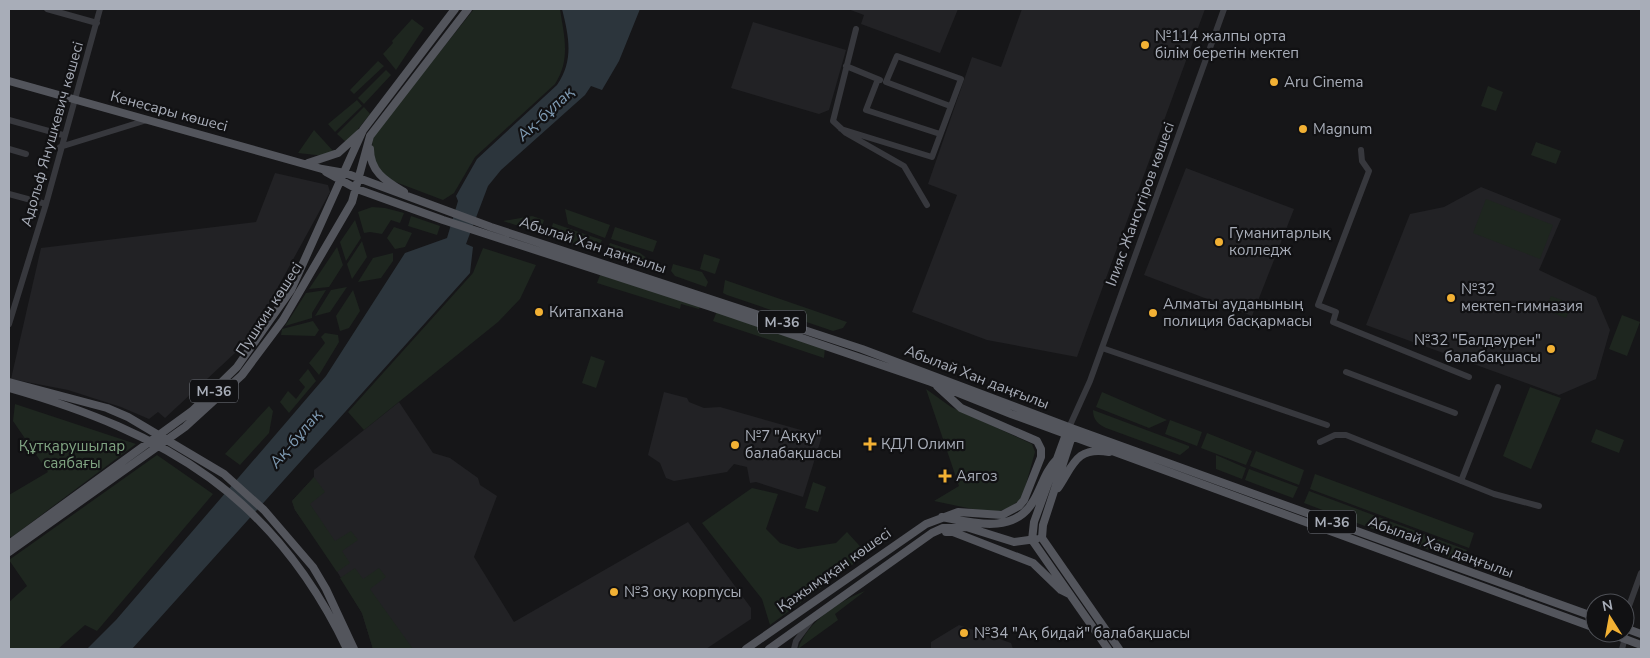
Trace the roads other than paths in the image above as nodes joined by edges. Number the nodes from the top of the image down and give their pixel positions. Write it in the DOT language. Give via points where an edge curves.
graph roads {
  1 [pos="47,9"];
  2 [pos="100,9"];
  3 [pos="455,9"];
  4 [pos="468,9"];
  5 [pos="1224,9"];
  6 [pos="96,23"];
  7 [pos="856,29"];
  8 [pos="846,66"];
  9 [pos="878,79"];
  10 [pos="9,81"];
  11 [pos="886,82"];
  12 [pos="74,99"];
  13 [pos="950,106"];
  14 [pos="9,120"];
  15 [pos="147,120"];
  16 [pos="841,128"];
  17 [pos="363,130"];
  18 [pos="940,134"];
  19 [pos="63,135"];
  20 [pos="370,136"];
  21 [pos="60,147"];
  22 [pos="9,149"];
  23 [pos="1361,150"];
  24 [pos="26,154"];
  25 [pos="306,163"];
  26 [pos="322,169"];
  27 [pos="345,173"];
  28 [pos="360,179"];
  29 [pos="341,182"];
  30 [pos="357,189"];
  31 [pos="9,194"];
  32 [pos="416,200"];
  33 [pos="46,204"];
  34 [pos="926,205"];
  35 [pos="326,215"];
  36 [pos="340,223"];
  37 [pos="10,313"];
  38 [pos="9,324"];
  39 [pos="1102,348"];
  40 [pos="1346,372"];
  41 [pos="1469,377"];
  42 [pos="9,382"];
  43 [pos="931,382"];
  44 [pos="14,387"];
  45 [pos="1498,387"];
  46 [pos="1455,413"];
  47 [pos="1327,425"];
  48 [pos="1070,431"];
  49 [pos="1320,442"];
  50 [pos="1137,459"];
  51 [pos="1057,460"];
  52 [pos="1461,481"];
  53 [pos="1052,498"];
  54 [pos="1539,506"];
  55 [pos="940,517"];
  56 [pos="967,527"];
  57 [pos="932,533"];
  58 [pos="1042,538"];
  59 [pos="1032,540"];
  60 [pos="9,544"];
  61 [pos="9,552"];
  62 [pos="1641,573"];
  63 [pos="1634,593"];
  64 [pos="1069,594"];
  65 [pos="1585,613"];
  66 [pos="812,618"];
  67 [pos="1585,624"];
  68 [pos="764,636"];
  69 [pos="346,649"];
  70 [pos="354,649"];
  71 [pos="746,649"];
  72 [pos="771,649"];
  73 [pos="794,649"];
  74 [pos="1108,649"];
  75 [pos="1119,649"];
  1 -- 6 [label="street"];
  2 -- 6 [label="street, Адольф Янушкевич көшесі"];
  3 -- 17 [label="main road, Пушкин көшесі"];
  4 -- 20 [label="main road, Пушкин көшесі"];
  5 -- 39 [label="street, Ілияс Жансүгіров көшесі"];
  6 -- 12 [label="street, Адольф Янушкевич көшесі"];
  7 -- 8 [label="street"];
  8 -- 9 [label="street"];
  8 -- 16 [label="street" via="833,121"];
  9 -- 11 [label="street"];
  9 -- 18 [label="street" via="866,110"];
  10 -- 12 [label="main road, Кенесары көшесі"];
  11 -- 13 [label="street"];
  11 -- 13 [label="street" via="897,56 961,79"];
  12 -- 15 [label="main road, Кенесары көшесі"];
  12 -- 19 [label="street, Адольф Янушкевич көшесі"];
  13 -- 18 [label="street"];
  14 -- 19 [label="street"];
  15 -- 21 [label="street"];
  15 -- 25 [label="main road, Кенесары көшесі"];
  16 -- 18 [label="street" via="932,157"];
  16 -- 34 [label="street" via="904,166"];
  17 -- 25 [label="main road" via="338,153"];
  17 -- 27 [label="main road, Пушкин көшесі"];
  19 -- 21 [label="street, Адольф Янушкевич көшесі"];
  20 -- 28 [label="main road, Пушкин көшесі"];
  20 -- 32 [label="main road" via="370,158 374,168 383,179"];
  21 -- 33 [label="street, Адольф Янушкевич көшесі"];
  22 -- 24 [label="street"];
  23 -- 41 [label="street" via="1362,162 1368,171 1318,305 1336,312 1333,322"];
  25 -- 26 [label="main road, Кенесары көшесі"];
  26 -- 27 [label="main road, Кенесары көшесі"];
  26 -- 29 [label="main road, Кенесары көшесі"];
  27 -- 28 [label="main road, Абылай Хан даңғылы / M-36"];
  27 -- 29 [label="main road, Пушкин көшесі / M-36"];
  28 -- 30 [label="main road, Пушкин көшесі"];
  28 -- 32 [label="main road, Абылай Хан даңғылы / M-36"];
  29 -- 30 [label="main road, Абылай Хан даңғылы"];
  29 -- 35 [label="main road, Пушкин көшесі / M-36"];
  30 -- 36 [label="main road, Пушкин көшесі / M-36"];
  30 -- 43 [label="main road, Абылай Хан даңғылы / M-36"];
  31 -- 33 [label="street"];
  32 -- 48 [label="main road, Абылай Хан даңғылы / M-36" via="844,342"];
  33 -- 37 [label="street, Адольф Янушкевич көшесі"];
  35 -- 36 [label="main road" via="334,213"];
  35 -- 60 [label="main road, Пушкин көшесі / M-36" via="291,290 252,349 216,390 192,411"];
  36 -- 61 [label="main road, Пушкин көшесі / M-36" via="283,320 227,390 150,454"];
  37 -- 38 [label="street, Адольф Янушкевич көшесі"];
  39 -- 47 [label="street"];
  39 -- 48 [label="street, Ілияс Жансүгіров көшесі"];
  40 -- 46 [label="street"];
  42 -- 44 [label="main road"];
  43 -- 48 [label="main road, Абылай Хан даңғылы / M-36"];
  43 -- 55 [label="main road, Қажымұқан көшесі" via="961,408 1029,436 1041,449 1041,457 1024,500 1010,512 995,515 958,512"];
  44 -- 69 [label="main road" via="106,419 170,452 218,482 281,544 317,594"];
  44 -- 70 [label="main road" via="108,408 216,469 264,510 289,537 326,589"];
  45 -- 52 [label="street"];
  48 -- 50 [label="main road, Абылай Хан даңғылы / M-36"];
  48 -- 51 [label="main road"];
  48 -- 53 [label="main road"];
  48 -- 65 [label="main road, Абылай Хан даңғылы / M-36"];
  49 -- 52 [label="street" via="1335,435 1346,435"];
  50 -- 53 [label="main road" via="1102,451 1086,453 1072,464"];
  50 -- 67 [label="main road, Абылай Хан даңғылы / M-36"];
  51 -- 55 [label="main road" via="1049,467 1029,509 1016,519 997,525"];
  51 -- 59 [label="main road" via="1034,522"];
  52 -- 54 [label="street"];
  53 -- 58 [label="main road"];
  55 -- 56 [label="main road"];
  55 -- 68 [label="main road, Қажымұқан көшесі" via="905,536"];
  56 -- 57 [label="main road" via="943,528"];
  56 -- 59 [label="main road" via="1014,542"];
  57 -- 64 [label="main road" via="953,532 1033,563"];
  57 -- 66 [label="main road, Қажымұқан көшесі"];
  58 -- 59 [label="main road"];
  58 -- 75 [label="main road"];
  59 -- 64 [label="main road"];
  62 -- 63 [label="street"];
  64 -- 74 [label="main road"];
  66 -- 72 [label="main road, Қажымұқан көшесі"];
  66 -- 73 [label="street"];
  68 -- 71 [label="main road, Қажымұқан көшесі"];
  68 -- 72 [label="street"];
}
